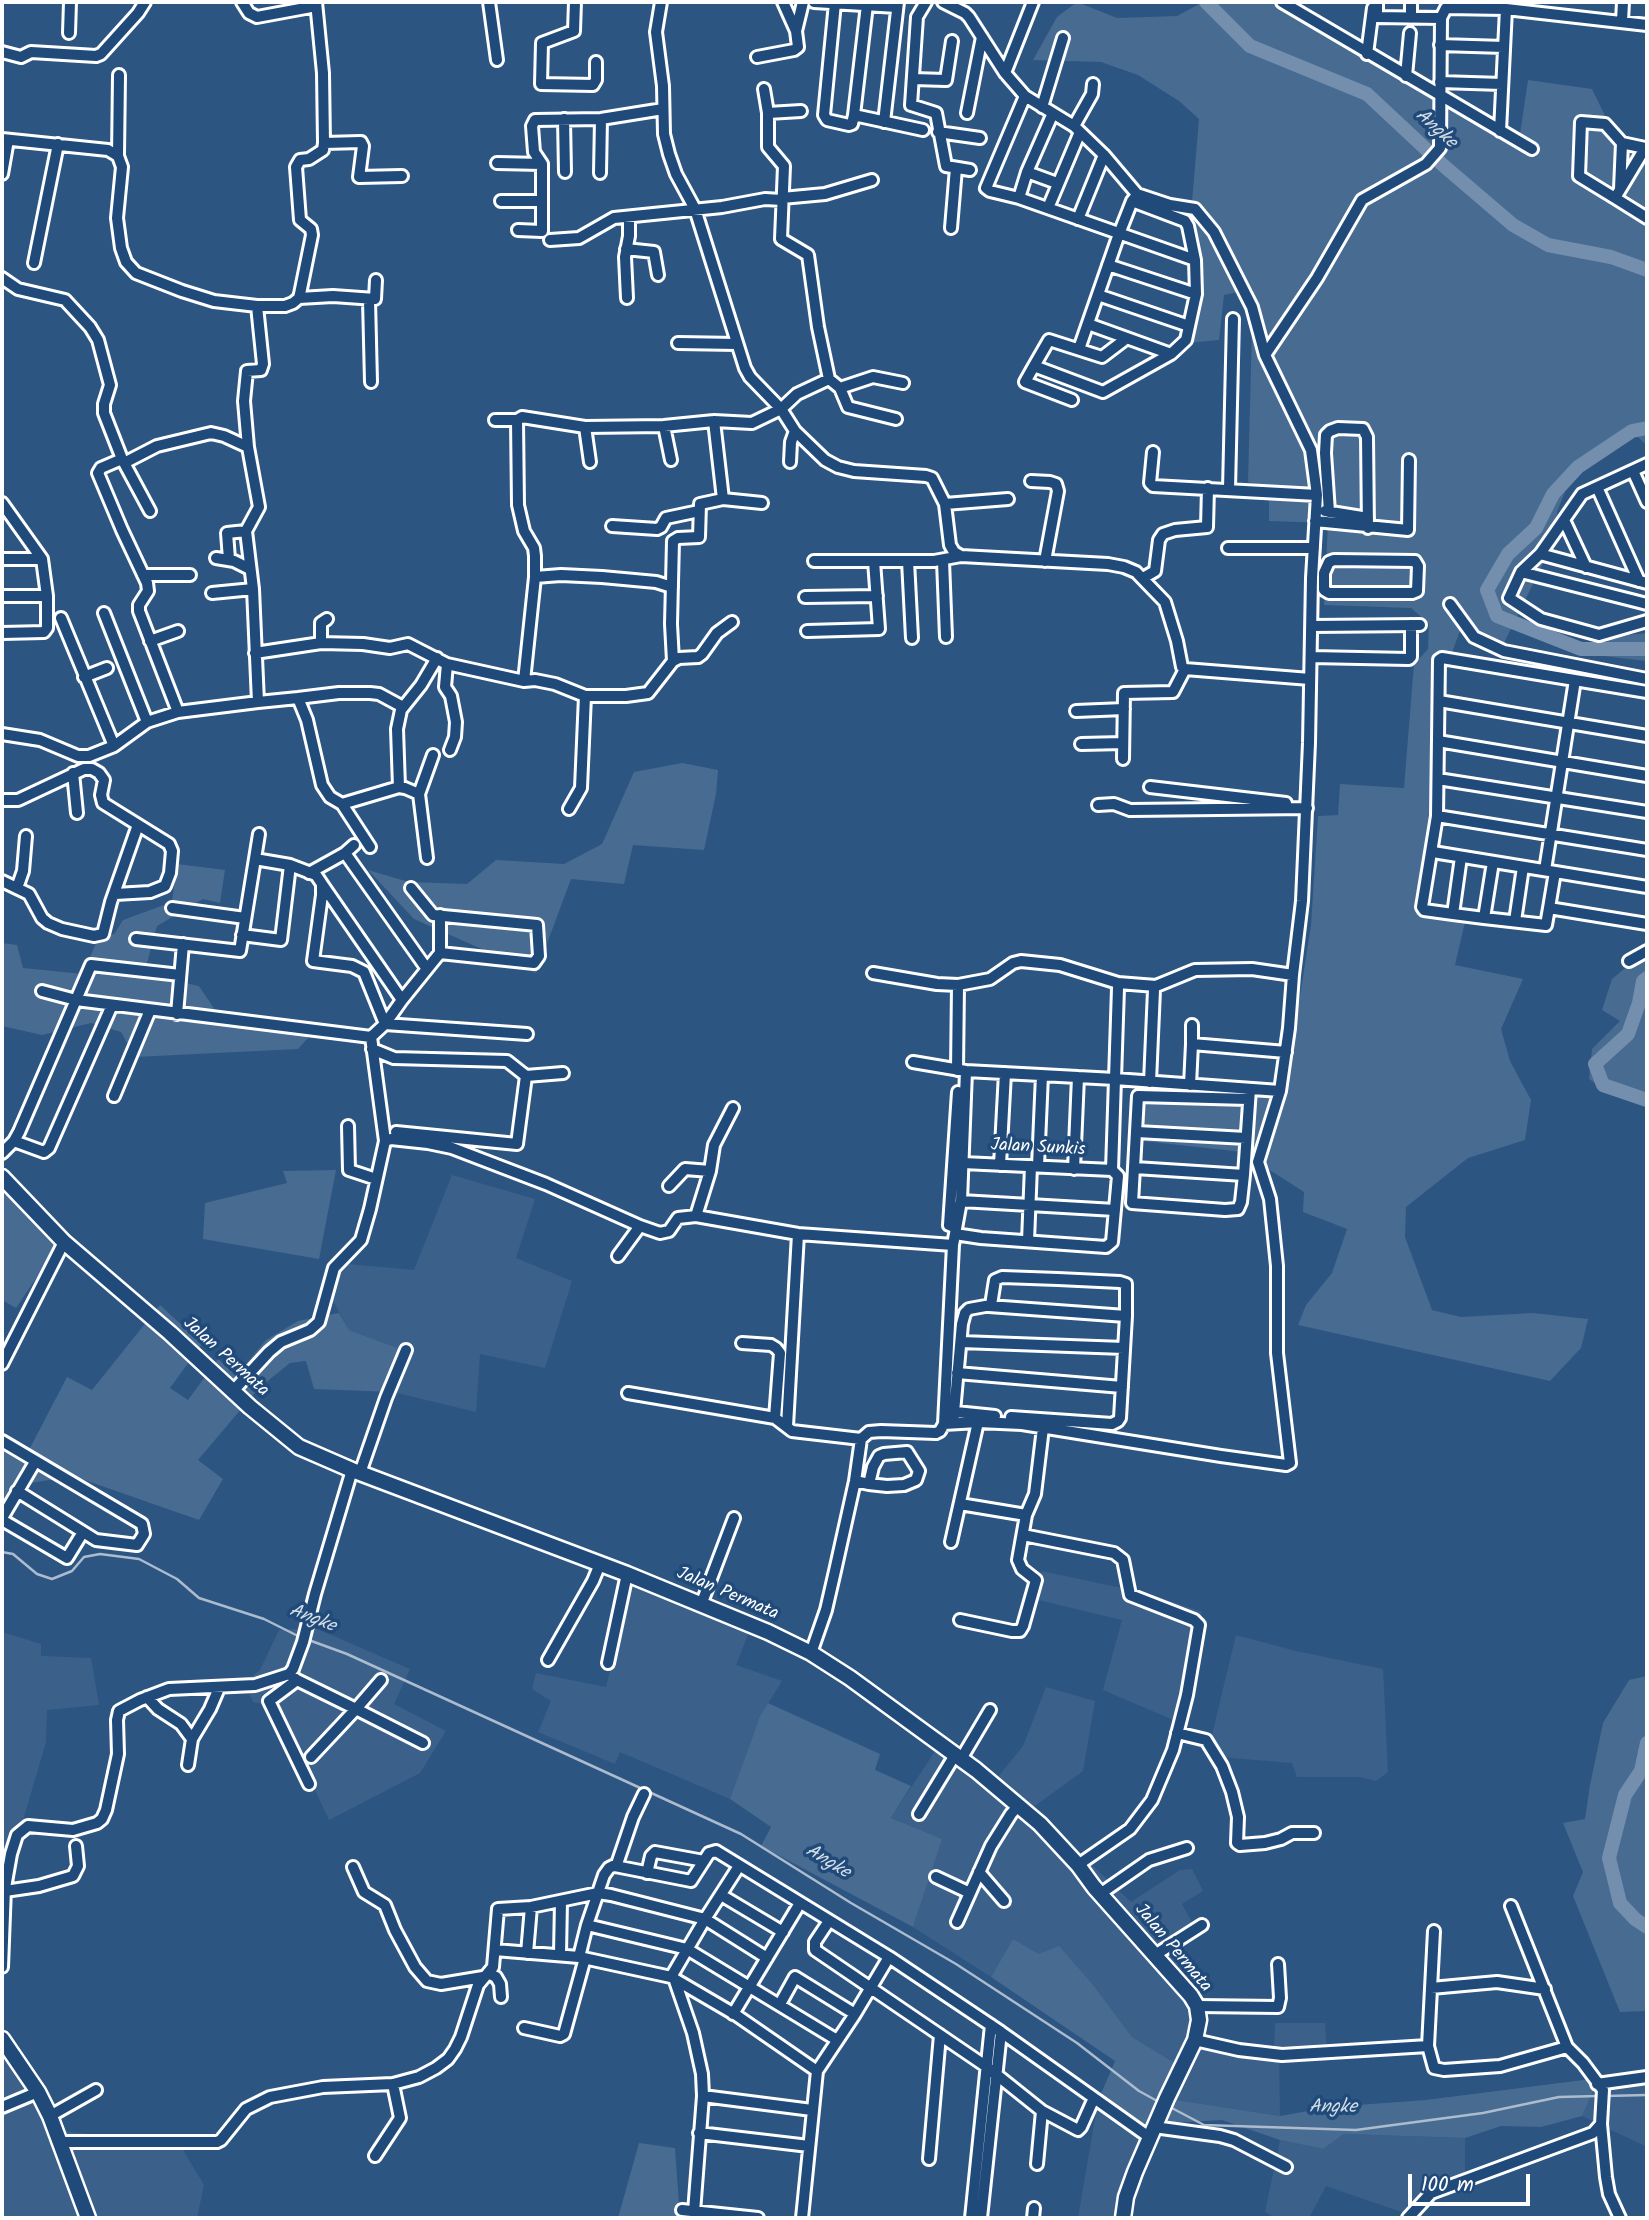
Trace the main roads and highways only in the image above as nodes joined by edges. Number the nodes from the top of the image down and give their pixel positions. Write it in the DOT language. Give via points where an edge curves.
graph roads {
  1 [pos="2,1177"];
  2 [pos="2,2039"];
  3 [pos="88,2218"];
  4 [pos="1123,2218"];
  1 -- 4 [label="main road, Jalan Permata" via="64,1242 299,1447 627,1574 811,1653 1019,1805 1078,1865 1196,2006 1195,2040 1154,2127 1126,2197"];
  2 -- 3 [label="main road" via="50,2116"];
}
